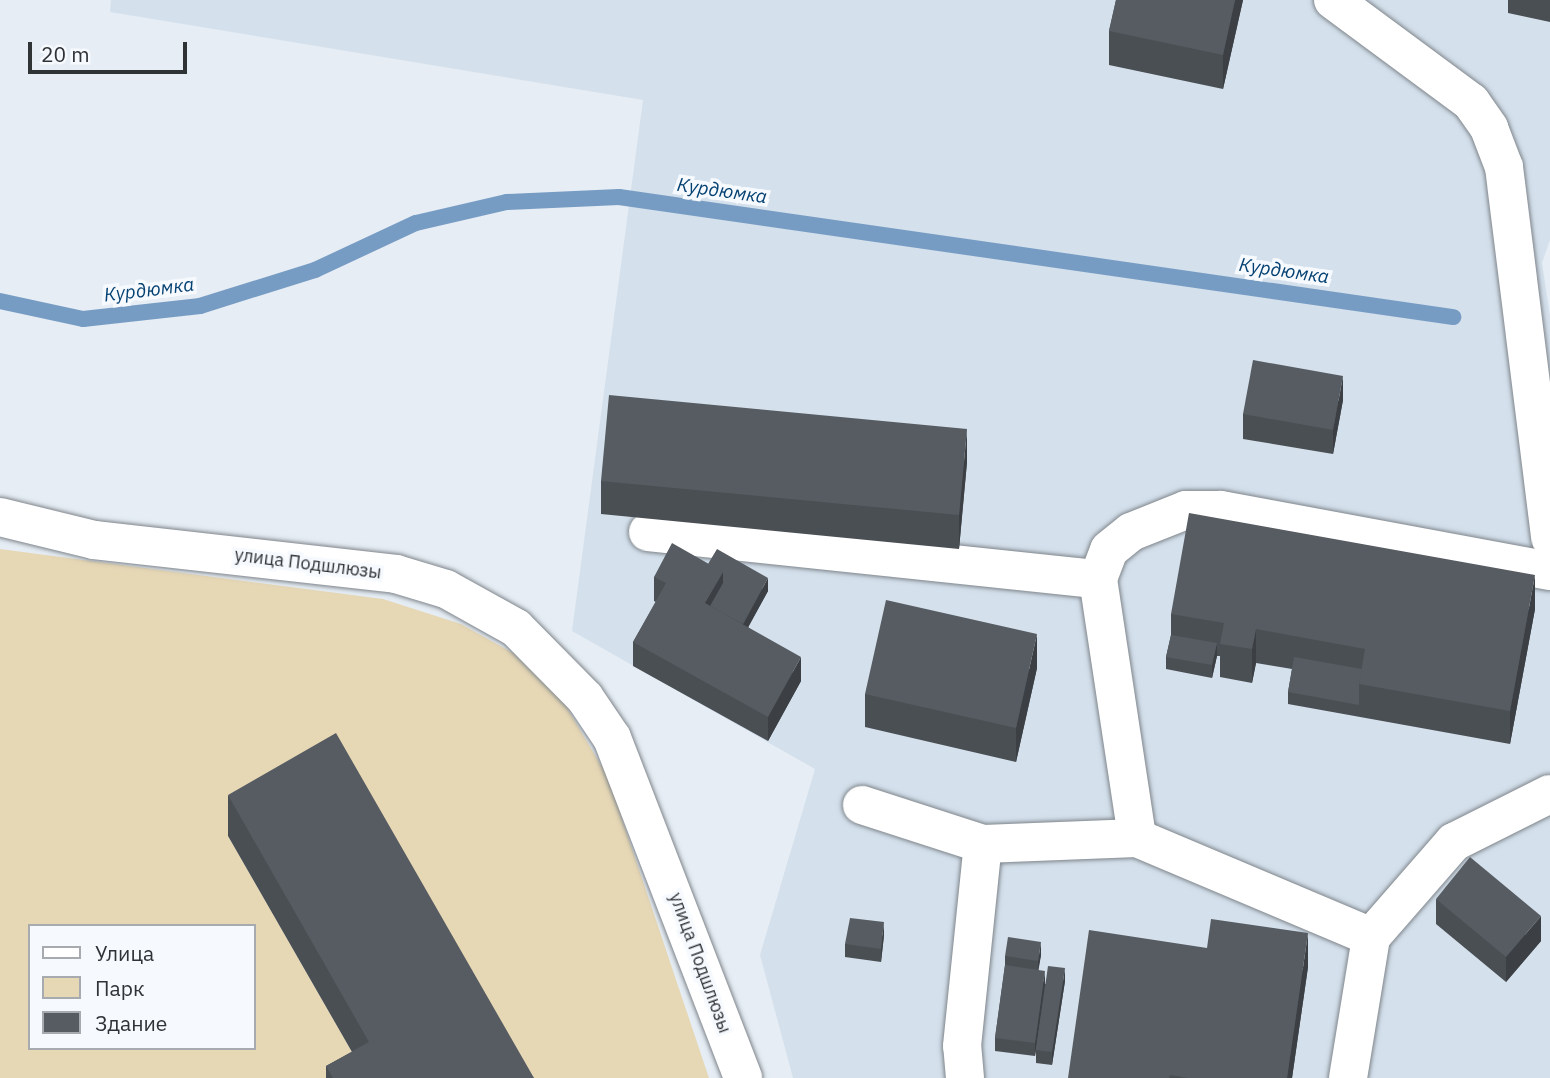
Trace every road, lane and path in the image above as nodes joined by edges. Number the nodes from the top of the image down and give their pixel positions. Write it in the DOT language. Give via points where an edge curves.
graph roads {
  1 [pos="1333,0"];
  2 [pos="0,517"];
  3 [pos="648,532"];
  4 [pos="1550,538"];
  5 [pos="1550,571"];
  6 [pos="1098,579"];
  7 [pos="1550,794"];
  8 [pos="862,805"];
  9 [pos="1137,838"];
  10 [pos="983,844"];
  11 [pos="1371,937"];
  12 [pos="743,1078"];
  13 [pos="965,1078"];
  14 [pos="1348,1078"];
  1 -- 4 [label="street" via="1471,102 1489,128 1504,167"];
  2 -- 12 [label="street, улица Подшлюзы" via="94,540 375,570 446,589 516,628 584,698 612,737"];
  3 -- 6 [label="street"];
  5 -- 6 [label="street" via="1220,510 1186,510 1131,532 1109,550"];
  6 -- 9 [label="street"];
  7 -- 11 [label="street" via="1454,842"];
  8 -- 10 [label="street"];
  9 -- 10 [label="street"];
  9 -- 11 [label="street"];
  10 -- 13 [label="street" via="962,1046"];
  11 -- 14 [label="street"];
}
